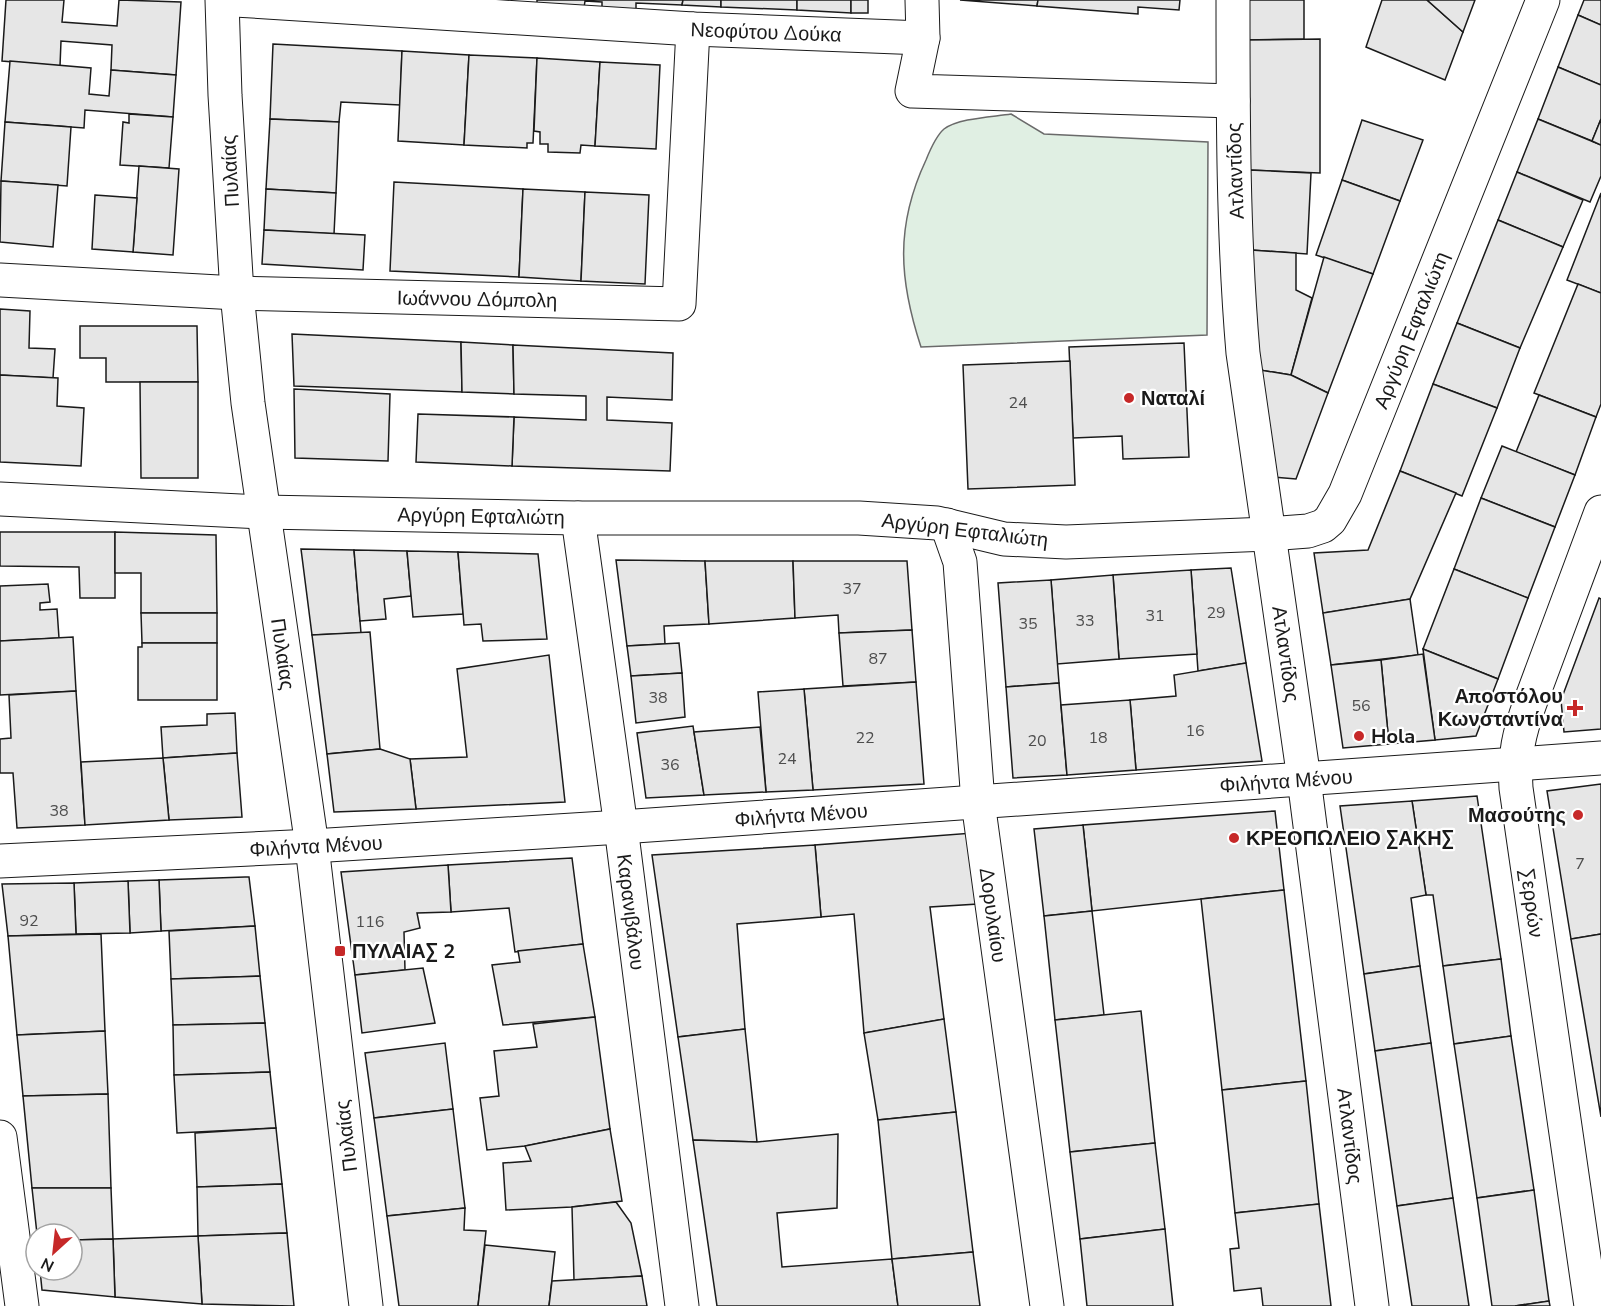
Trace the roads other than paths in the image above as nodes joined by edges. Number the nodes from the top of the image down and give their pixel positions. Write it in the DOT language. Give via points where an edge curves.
graph roads {
  1 [pos="222,0"];
  2 [pos="235,0"];
  3 [pos="922,0"];
  4 [pos="1233,0"];
  5 [pos="1543,0"];
  6 [pos="693,29"];
  7 [pos="922,38"];
  8 [pos="1233,101"];
  9 [pos="0,280"];
  10 [pos="237,293"];
  11 [pos="0,499"];
  12 [pos="263,512"];
  13 [pos="1601,512"];
  14 [pos="578,518"];
  15 [pos="947,525"];
  16 [pos="1268,534"];
  17 [pos="1601,758"];
  18 [pos="1515,765"];
  19 [pos="1304,779"];
  20 [pos="978,802"];
  21 [pos="621,827"];
  22 [pos="312,846"];
  23 [pos="0,861"];
  24 [pos="0,1137"];
  25 [pos="22,1306"];
  26 [pos="366,1306"];
  27 [pos="682,1306"];
  28 [pos="1047,1306"];
  29 [pos="1372,1306"];
  30 [pos="1590,1306"];
  1 -- 10 [label="street, Πυλαίας"];
  2 -- 6 [label="street, Νεοφύτου Δούκα"];
  3 -- 7 [label="street"];
  4 -- 8 [label="street, Ατλαντίδος"];
  5 -- 16 [label="street, Αργύρη Εφταλιώτη" via="1345,494 1323,526"];
  6 -- 7 [label="street, Νεοφύτου Δούκα"];
  6 -- 10 [label="street, Ιωάννου Δόμπολη" via="679,304"];
  7 -- 8 [label="street" via="912,91"];
  8 -- 16 [label="street, Ατλαντίδος" via="1238,296"];
  9 -- 10 [label="street, Ιωάννου Δόμπολη"];
  10 -- 12 [label="street, Πυλαίας"];
  11 -- 12 [label="street, Αργύρη Εφταλιώτη"];
  12 -- 14 [label="street, Αργύρη Εφταλιώτη"];
  12 -- 22 [label="street, Πυλαίας"];
  13 -- 18 [label="street, Σερρών" via="1519,734"];
  14 -- 15 [label="street, Αργύρη Εφταλιώτη" via="860,518"];
  14 -- 21 [label="street, Καρανιβάλου"];
  15 -- 16 [label="street, Αργύρη Εφταλιώτη" via="1033,542"];
  15 -- 20 [label="street, Δορυλαίου" via="960,568"];
  16 -- 19 [label="street, Ατλαντίδος"];
  17 -- 18 [label="street, Φιλήντα Μένου"];
  18 -- 19 [label="street, Φιλήντα Μένου"];
  18 -- 30 [label="street, Σερρών" via="1515,788"];
  19 -- 20 [label="street, Φιλήντα Μένου"];
  19 -- 29 [label="street, Ατλαντίδος"];
  20 -- 21 [label="street, Φιλήντα Μένου"];
  20 -- 28 [label="street, Δορυλαίου"];
  21 -- 22 [label="street, Φιλήντα Μένου"];
  21 -- 27 [label="street, Καρανιβάλου"];
  22 -- 23 [label="street, Φιλήντα Μένου"];
  22 -- 26 [label="street, Πυλαίας"];
  24 -- 25 [label="street"];
}
